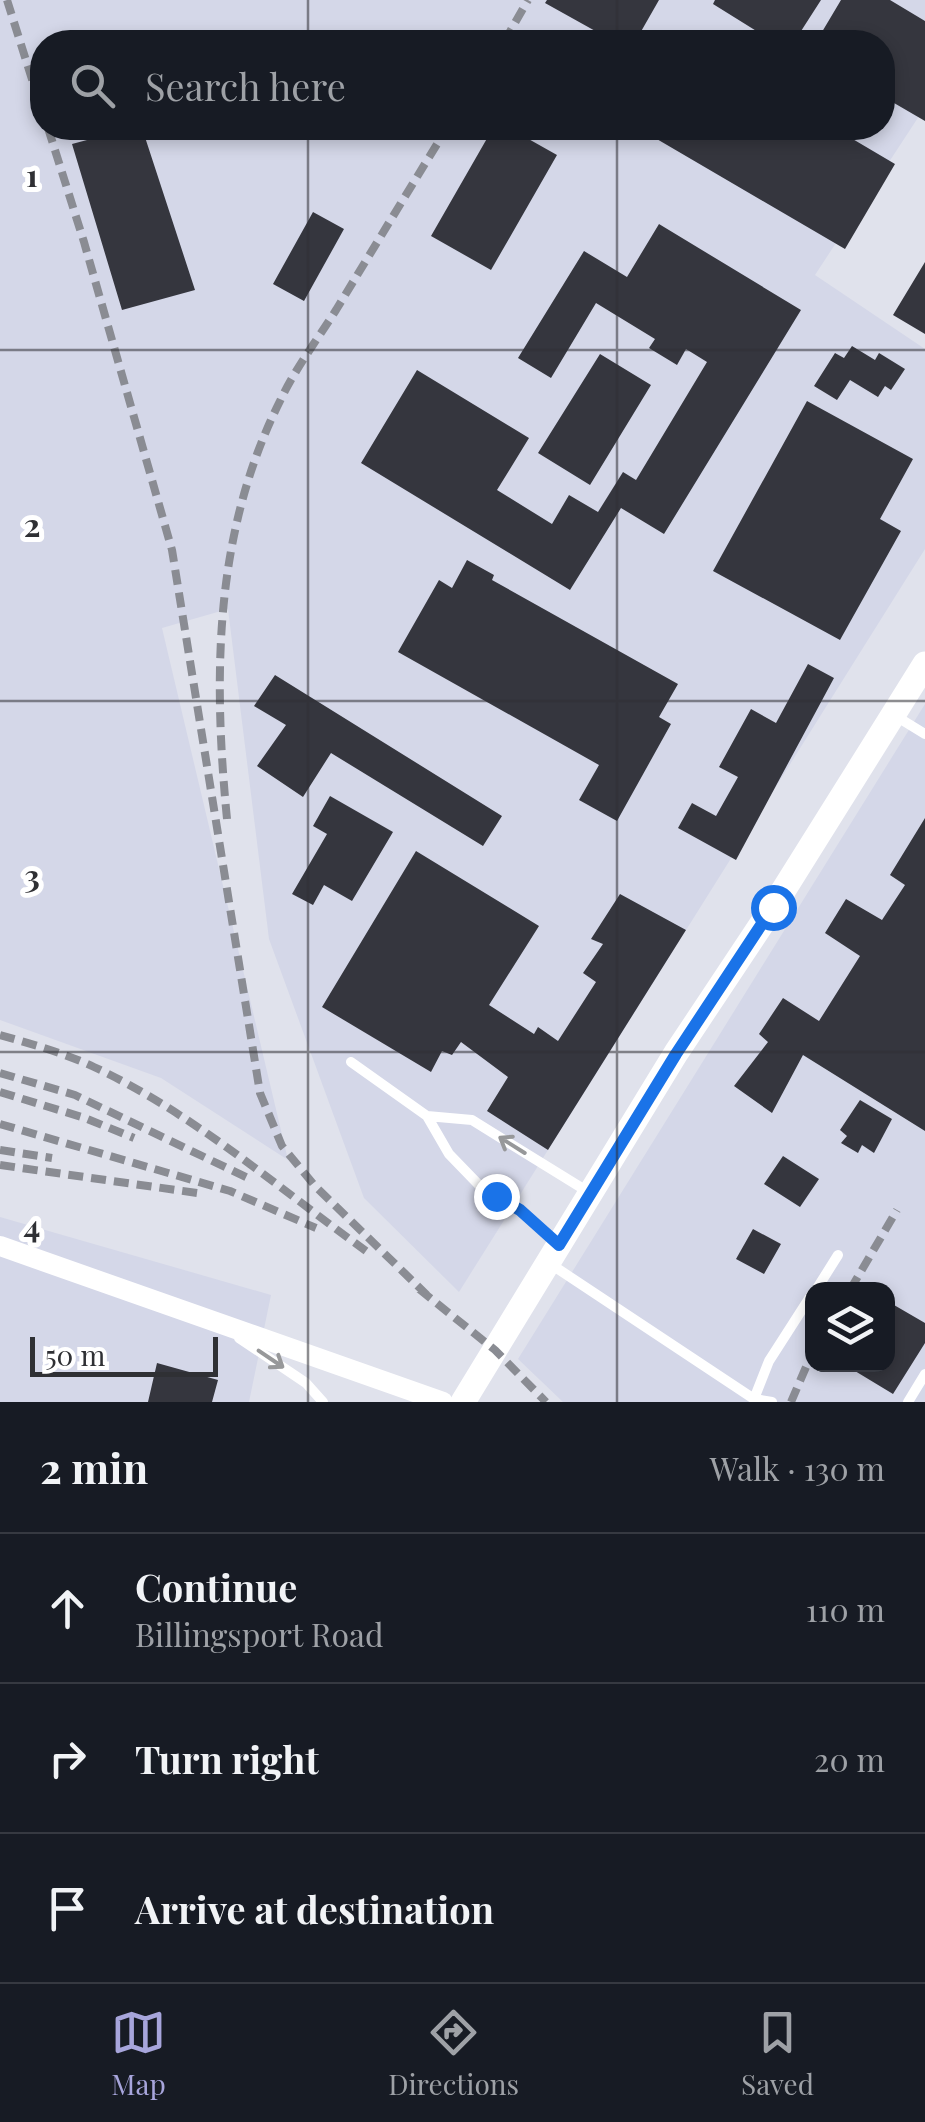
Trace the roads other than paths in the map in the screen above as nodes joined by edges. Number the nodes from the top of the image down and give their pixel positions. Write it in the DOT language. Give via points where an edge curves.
graph roads {
  1 [pos="925,664"];
  2 [pos="893,714"];
  3 [pos="925,734"];
  4 [pos="351,1062"];
  5 [pos="427,1116"];
  6 [pos="590,1194"];
  7 [pos="0,1246"];
  8 [pos="554,1254"];
  9 [pos="838,1256"];
  10 [pos="821,1282"];
  11 [pos="805,1306"];
  12 [pos="213,1320"];
  13 [pos="925,1374"];
  14 [pos="754,1399"];
  15 [pos="324,1402"];
  16 [pos="443,1402"];
  17 [pos="463,1402"];
  18 [pos="772,1402"];
  19 [pos="908,1402"];
  1 -- 2 [label="street"];
  2 -- 3 [label="lane"];
  2 -- 6 [label="street"];
  4 -- 5 [label="lane"];
  6 -- 5 [label="lane, one-way" via="472,1120"];
  5 -- 8 [label="lane" via="450,1154 478,1184 520,1210"];
  6 -- 8 [label="street"];
  7 -- 12 [label="street"];
  8 -- 14 [label="lane"];
  8 -- 17 [label="street"];
  9 -- 10 [label="lane"];
  11 -- 14 [label="lane" via="769,1360"];
  12 -- 15 [label="lane, one-way"];
  12 -- 16 [label="street"];
  13 -- 19 [label="lane"];
  14 -- 18 [label="lane"];
}
